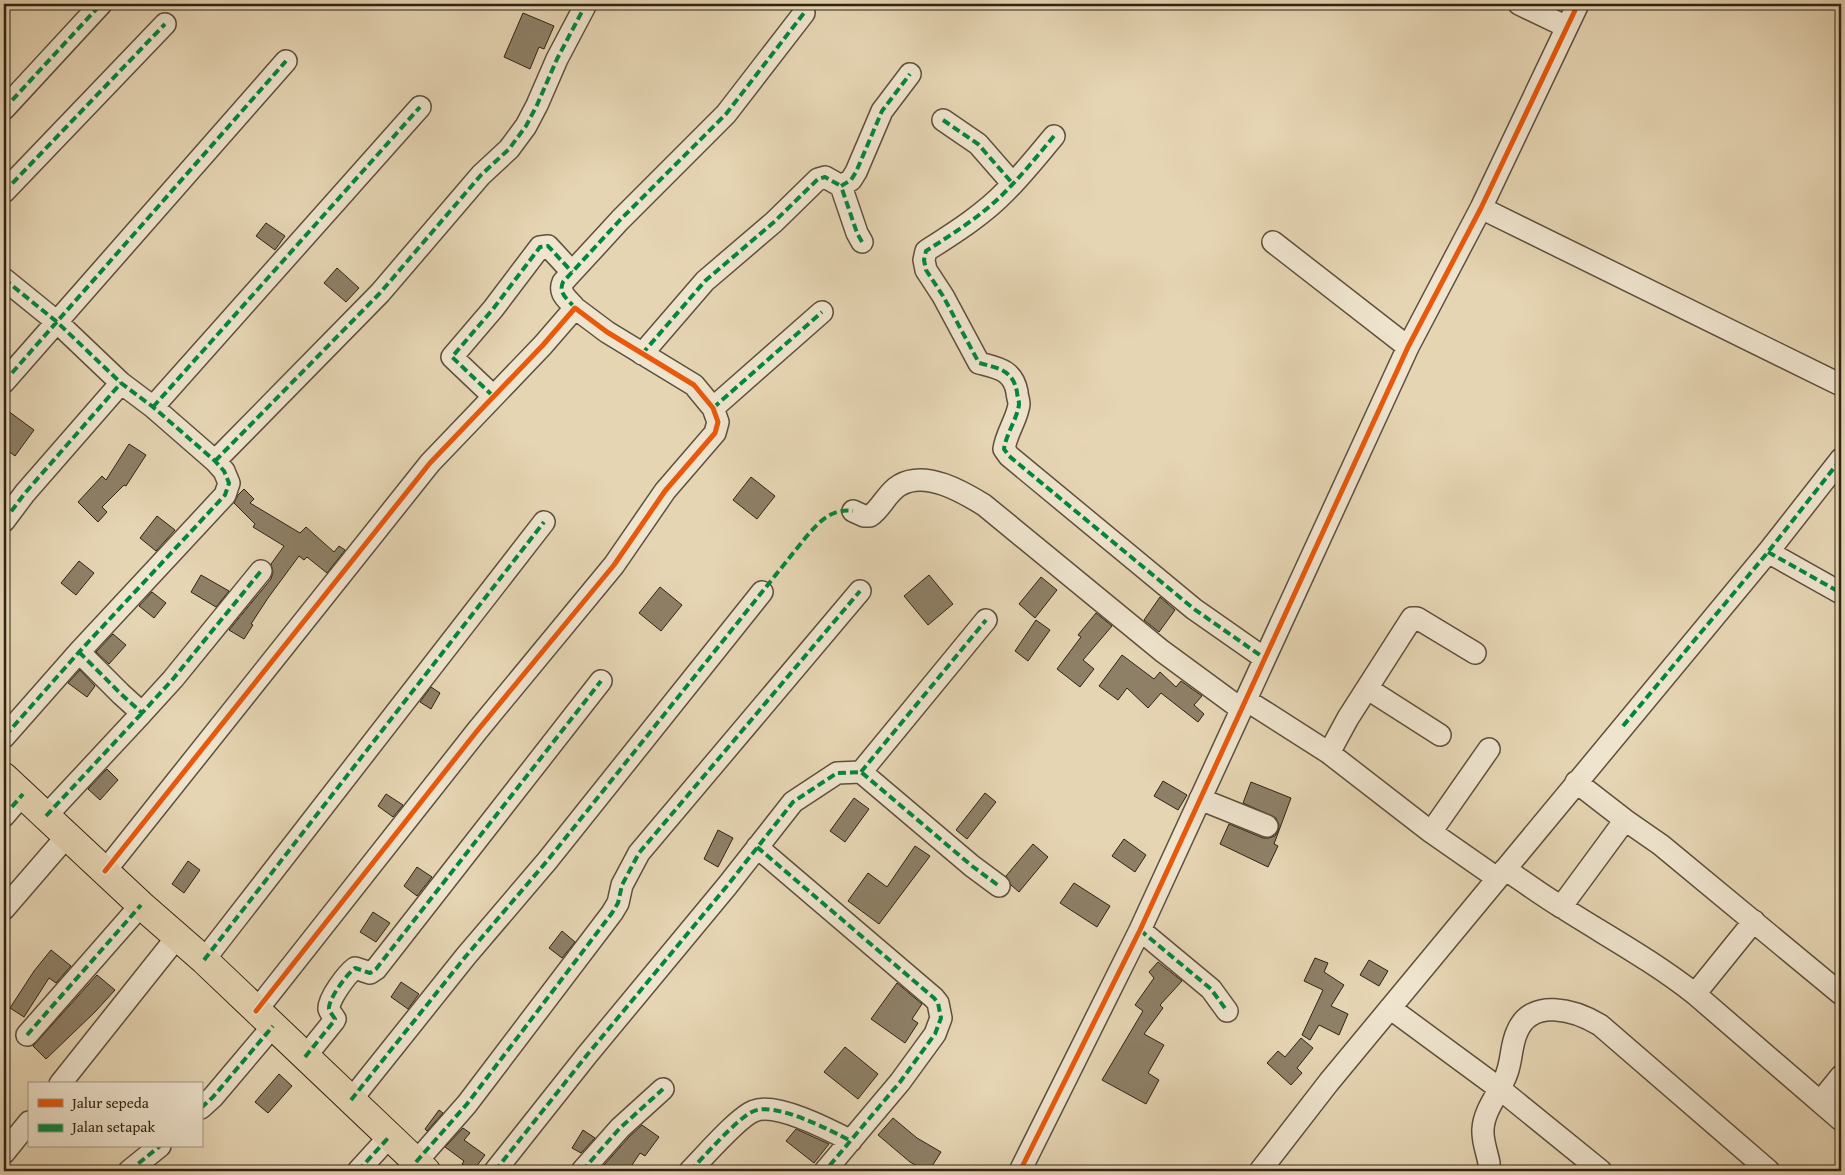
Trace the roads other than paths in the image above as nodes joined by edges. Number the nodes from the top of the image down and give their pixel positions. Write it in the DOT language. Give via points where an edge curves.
graph roads {
  1 [pos="101,4"];
  2 [pos="586,4"];
  3 [pos="1519,4"];
  4 [pos="1578,4"];
  5 [pos="804,13"];
  6 [pos="165,24"];
  7 [pos="1567,26"];
  8 [pos="286,61"];
  9 [pos="910,74"];
  10 [pos="420,107"];
  11 [pos="4,109"];
  12 [pos="943,120"];
  13 [pos="1054,136"];
  14 [pos="1013,184"];
  15 [pos="841,186"];
  16 [pos="4,192"];
  17 [pos="1481,208"];
  18 [pos="862,242"];
  19 [pos="1273,242"];
  20 [pos="572,272"];
  21 [pos="4,279"];
  22 [pos="576,308"];
  23 [pos="822,312"];
  24 [pos="57,322"];
  25 [pos="1408,347"];
  26 [pos="642,354"];
  27 [pos="4,382"];
  28 [pos="121,383"];
  29 [pos="1841,385"];
  30 [pos="493,396"];
  31 [pos="153,407"];
  32 [pos="713,408"];
  33 [pos="1841,459"];
  34 [pos="215,461"];
  35 [pos="853,511"];
  36 [pos="4,521"];
  37 [pos="544,522"];
  38 [pos="1768,552"];
  39 [pos="261,571"];
  40 [pos="860,591"];
  41 [pos="762,592"];
  42 [pos="1841,593"];
  43 [pos="986,620"];
  44 [pos="79,652"];
  45 [pos="1474,653"];
  46 [pos="1264,658"];
  47 [pos="601,681"];
  48 [pos="1368,689"];
  49 [pos="1244,704"];
  50 [pos="142,713"];
  51 [pos="1440,735"];
  52 [pos="4,737"];
  53 [pos="1489,749"];
  54 [pos="1329,752"];
  55 [pos="861,772"];
  56 [pos="1576,782"];
  57 [pos="13,786"];
  58 [pos="1200,799"];
  59 [pos="4,816"];
  60 [pos="46,816"];
  61 [pos="1625,820"];
  62 [pos="1266,826"];
  63 [pos="1431,832"];
  64 [pos="67,836"];
  65 [pos="757,847"];
  66 [pos="105,871"];
  67 [pos="1501,874"];
  68 [pos="999,886"];
  69 [pos="141,905"];
  70 [pos="1561,907"];
  71 [pos="4,909"];
  72 [pos="1754,921"];
  73 [pos="1140,930"];
  74 [pos="177,938"];
  75 [pos="204,960"];
  76 [pos="1695,994"];
  77 [pos="1841,994"];
  78 [pos="1390,1008"];
  79 [pos="1228,1011"];
  80 [pos="264,1018"];
  81 [pos="27,1035"];
  82 [pos="305,1057"];
  83 [pos="1841,1076"];
  84 [pos="62,1082"];
  85 [pos="663,1089"];
  86 [pos="1500,1089"];
  87 [pos="351,1100"];
  88 [pos="1820,1102"];
  89 [pos="202,1107"];
  90 [pos="1841,1120"];
  91 [pos="28,1123"];
  92 [pos="389,1138"];
  93 [pos="851,1141"];
  94 [pos="158,1148"];
  95 [pos="4,1153"];
  96 [pos="421,1166"];
  97 [pos="1488,1168"];
  98 [pos="130,1171"];
  99 [pos="358,1171"];
  100 [pos="495,1171"];
  101 [pos="582,1171"];
  102 [pos="690,1171"];
  103 [pos="825,1171"];
  104 [pos="1020,1171"];
  105 [pos="1260,1171"];
  106 [pos="1601,1171"];
  107 [pos="1769,1171"];
  1 -- 11 [label="street"];
  2 -- 34 [label="street" via="526,126 509,149 481,175 380,293"];
  3 -- 7 [label="street"];
  4 -- 7 [label="street"];
  5 -- 20 [label="street" via="726,114"];
  6 -- 16 [label="street"];
  7 -- 17 [label="street"];
  8 -- 24 [label="street"];
  9 -- 15 [label="street" via="882,111 856,172"];
  10 -- 31 [label="street"];
  12 -- 14 [label="street" via="978,144"];
  13 -- 14 [label="street"];
  14 -- 46 [label="street" via="966,225 926,251 924,260 926,270 979,363 1003,370 1011,376 1019,405 1004,449 1194,609"];
  15 -- 18 [label="street"];
  15 -- 26 [label="street" via="825,177 818,179 705,281"];
  17 -- 25 [label="street"];
  17 -- 29 [label="street"];
  19 -- 25 [label="street"];
  20 -- 22 [label="street" via="563,282 561,292"];
  20 -- 30 [label="street" via="548,246 540,247 452,357"];
  21 -- 24 [label="street"];
  22 -- 26 [label="street"];
  22 -- 30 [label="street"];
  23 -- 32 [label="street"];
  24 -- 27 [label="street"];
  24 -- 28 [label="street"];
  25 -- 46 [label="street"];
  26 -- 32 [label="street" via="694,385"];
  28 -- 31 [label="street"];
  28 -- 36 [label="street"];
  30 -- 66 [label="street" via="430,463"];
  31 -- 34 [label="street"];
  32 -- 80 [label="street" via="718,426 711,440 665,491 614,565 477,731"];
  33 -- 38 [label="street"];
  34 -- 44 [label="street" via="229,483 225,495"];
  35 -- 49 [label="street" via="870,516 900,484 914,481 932,481 960,490 984,505 1162,651"];
  37 -- 75 [label="street"];
  38 -- 42 [label="street"];
  38 -- 56 [label="street"];
  39 -- 50 [label="street"];
  40 -- 96 [label="street" via="640,852 622,885 612,913"];
  41 -- 87 [label="street"];
  43 -- 55 [label="street"];
  44 -- 50 [label="street"];
  44 -- 52 [label="street"];
  45 -- 48 [label="street" via="1412,618"];
  46 -- 49 [label="street"];
  47 -- 82 [label="street" via="376,969 370,973 355,968 345,978 330,1004 334,1021"];
  48 -- 51 [label="street"];
  48 -- 54 [label="street"];
  49 -- 54 [label="street"];
  49 -- 58 [label="street"];
  50 -- 60 [label="street"];
  53 -- 63 [label="street"];
  54 -- 63 [label="street"];
  55 -- 65 [label="street" via="837,773 793,802"];
  55 -- 68 [label="street"];
  56 -- 61 [label="street"];
  56 -- 67 [label="street"];
  57 -- 59 [label="street"];
  57 -- 60 [label="main road"];
  58 -- 62 [label="street"];
  58 -- 73 [label="street"];
  60 -- 64 [label="main road"];
  61 -- 70 [label="street"];
  61 -- 72 [label="street" via="1661,845"];
  63 -- 67 [label="street"];
  64 -- 66 [label="main road"];
  64 -- 71 [label="street"];
  65 -- 93 [label="street" via="938,1003 941,1018 935,1034"];
  65 -- 100 [label="street"];
  66 -- 69 [label="main road"];
  67 -- 70 [label="street"];
  67 -- 78 [label="street"];
  69 -- 74 [label="main road"];
  69 -- 81 [label="street"];
  70 -- 76 [label="street" via="1628,947"];
  72 -- 76 [label="street"];
  72 -- 77 [label="street"];
  73 -- 79 [label="street" via="1210,989"];
  73 -- 104 [label="street"];
  74 -- 75 [label="main road"];
  74 -- 84 [label="street"];
  75 -- 80 [label="main road"];
  76 -- 88 [label="street"];
  78 -- 86 [label="street"];
  78 -- 105 [label="street"];
  80 -- 82 [label="main road"];
  80 -- 89 [label="street" via="213,1097"];
  82 -- 87 [label="main road"];
  83 -- 88 [label="street"];
  85 -- 101 [label="street" via="620,1128"];
  86 -- 97 [label="street" via="1483,1126"];
  86 -- 106 [label="street"];
  86 -- 107 [label="street" via="1512,1061 1517,1031 1526,1017 1545,1010 1576,1014 1600,1025"];
  87 -- 92 [label="main road"];
  88 -- 90 [label="street"];
  91 -- 95 [label="street"];
  92 -- 96 [label="main road"];
  92 -- 99 [label="street"];
  93 -- 102 [label="street" via="820,1124 779,1111 754,1111 740,1120"];
  93 -- 103 [label="street"];
  94 -- 98 [label="street"];
}
